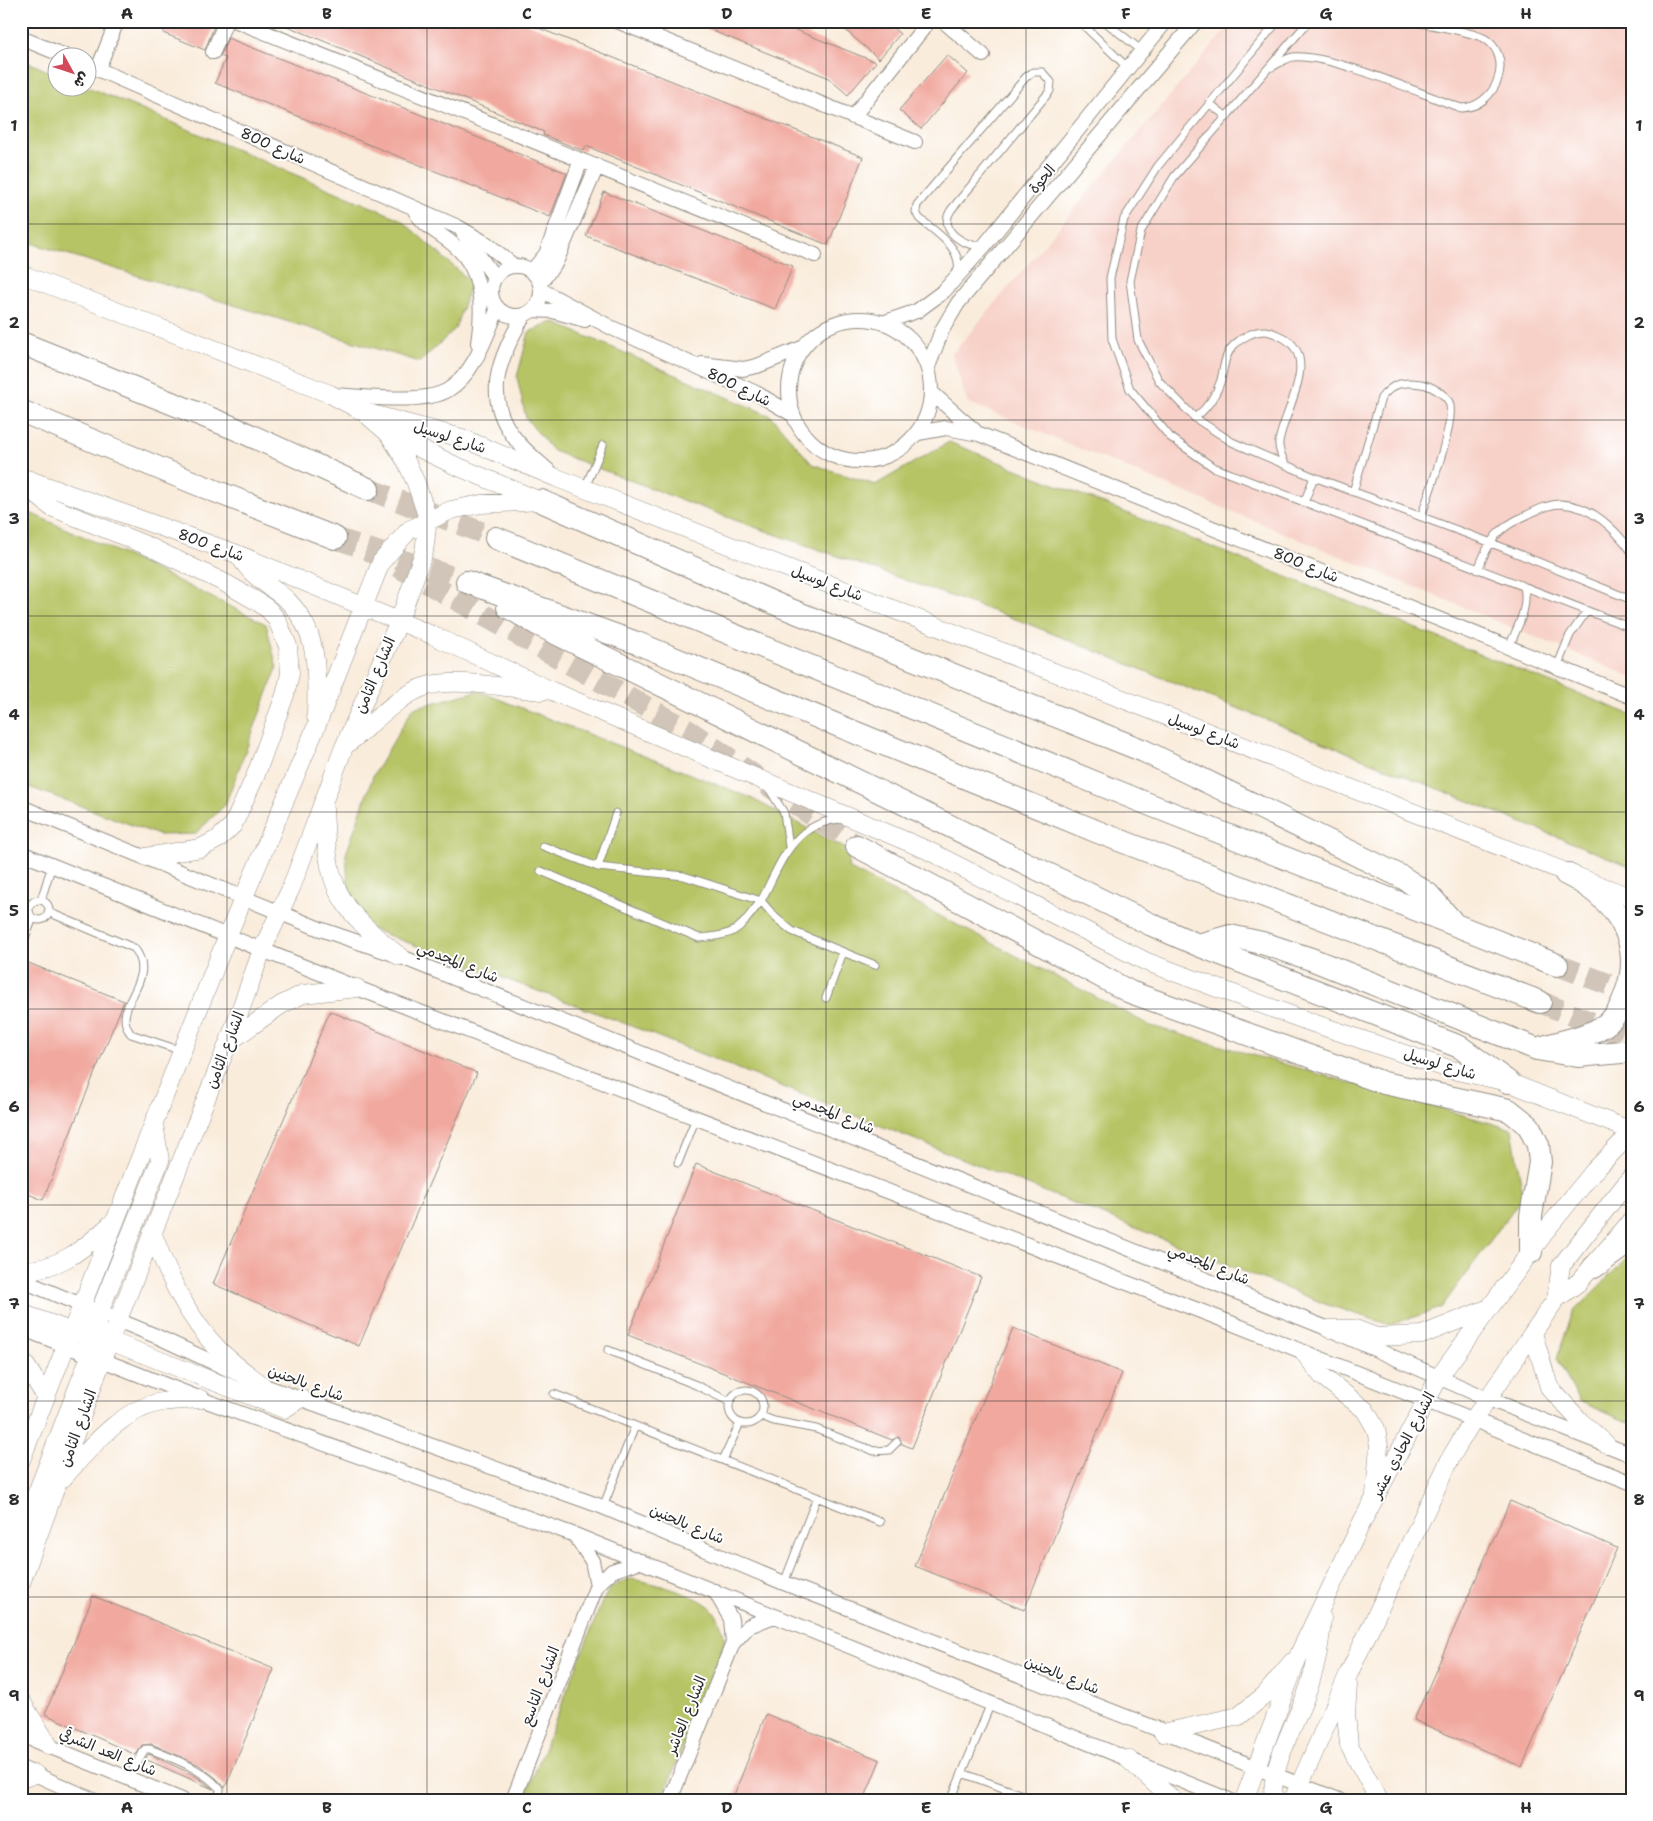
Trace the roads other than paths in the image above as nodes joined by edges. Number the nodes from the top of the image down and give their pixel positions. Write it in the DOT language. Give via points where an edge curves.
graph roads {
  1 [pos="117,21"];
  2 [pos="226,21"];
  3 [pos="237,21"];
  4 [pos="617,21"];
  5 [pos="929,21"];
  6 [pos="943,21"];
  7 [pos="1079,21"];
  8 [pos="1104,21"];
  9 [pos="1166,21"];
  10 [pos="1196,21"];
  11 [pos="1278,21"];
  12 [pos="1309,21"];
  13 [pos="1412,21"];
  14 [pos="21,38"];
  15 [pos="48,49"];
  16 [pos="1141,50"];
  17 [pos="213,52"];
  18 [pos="983,55"];
  19 [pos="98,57"];
  20 [pos="1159,65"];
  21 [pos="1127,67"];
  22 [pos="98,69"];
  23 [pos="1267,70"];
  24 [pos="1145,82"];
  25 [pos="1209,103"];
  26 [pos="853,117"];
  27 [pos="1227,117"];
  28 [pos="915,142"];
  29 [pos="582,160"];
  30 [pos="596,166"];
  31 [pos="413,207"];
  32 [pos="458,227"];
  33 [pos="984,246"];
  34 [pos="815,254"];
  35 [pos="514,266"];
  36 [pos="21,274"];
  37 [pos="957,276"];
  38 [pos="495,278"];
  39 [pos="538,281"];
  40 [pos="498,308"];
  41 [pos="528,312"];
  42 [pos="885,322"];
  43 [pos="612,328"];
  44 [pos="21,342"];
  45 [pos="802,348"];
  46 [pos="475,359"];
  47 [pos="685,361"];
  48 [pos="928,367"];
  49 [pos="932,393"];
  50 [pos="330,394"];
  51 [pos="21,411"];
  52 [pos="364,412"];
  53 [pos="792,414"];
  54 [pos="1195,418"];
  55 [pos="388,433"];
  56 [pos="918,433"];
  57 [pos="979,434"];
  58 [pos="603,445"];
  59 [pos="1285,464"];
  60 [pos="21,477"];
  61 [pos="1314,477"];
  62 [pos="557,478"];
  63 [pos="21,481"];
  64 [pos="585,488"];
  65 [pos="368,490"];
  66 [pos="1353,492"];
  67 [pos="541,501"];
  68 [pos="1304,502"];
  69 [pos="1422,517"];
  70 [pos="428,519"];
  71 [pos="335,538"];
  72 [pos="496,538"];
  73 [pos="1488,542"];
  74 [pos="1632,552"];
  75 [pos="237,554"];
  76 [pos="1478,570"];
  77 [pos="1524,587"];
  78 [pos="1632,600"];
  79 [pos="363,606"];
  80 [pos="1587,611"];
  81 [pos="399,621"];
  82 [pos="1632,628"];
  83 [pos="1509,647"];
  84 [pos="1557,667"];
  85 [pos="552,691"];
  86 [pos="1632,697"];
  87 [pos="316,727"];
  88 [pos="344,747"];
  89 [pos="757,778"];
  90 [pos="323,802"];
  91 [pos="21,807"];
  92 [pos="616,813"];
  93 [pos="850,818"];
  94 [pos="543,846"];
  95 [pos="789,846"];
  96 [pos="857,846"];
  97 [pos="21,853"];
  98 [pos="146,856"];
  99 [pos="52,865"];
  100 [pos="598,867"];
  101 [pos="541,871"];
  102 [pos="1566,874"];
  103 [pos="245,897"];
  104 [pos="1632,898"];
  105 [pos="41,900"];
  106 [pos="762,901"];
  107 [pos="48,912"];
  108 [pos="281,913"];
  109 [pos="33,918"];
  110 [pos="1454,923"];
  111 [pos="227,937"];
  112 [pos="1198,945"];
  113 [pos="21,948"];
  114 [pos="262,950"];
  115 [pos="843,952"];
  116 [pos="399,956"];
  117 [pos="1557,964"];
  118 [pos="875,965"];
  119 [pos="357,988"];
  120 [pos="826,998"];
  121 [pos="1540,1002"];
  122 [pos="230,1042"];
  123 [pos="1537,1049"];
  124 [pos="182,1051"];
  125 [pos="1632,1051"];
  126 [pos="1508,1082"];
  127 [pos="696,1118"];
  128 [pos="153,1123"];
  129 [pos="1632,1132"];
  130 [pos="678,1163"];
  131 [pos="1632,1176"];
  132 [pos="115,1220"];
  133 [pos="1632,1220"];
  134 [pos="152,1232"];
  135 [pos="1632,1240"];
  136 [pos="1531,1252"];
  137 [pos="1594,1267"];
  138 [pos="21,1270"];
  139 [pos="21,1280"];
  140 [pos="1556,1299"];
  141 [pos="82,1306"];
  142 [pos="1492,1306"];
  143 [pos="21,1313"];
  144 [pos="118,1321"];
  145 [pos="21,1328"];
  146 [pos="1329,1329"];
  147 [pos="1533,1333"];
  148 [pos="90,1339"];
  149 [pos="608,1350"];
  150 [pos="1305,1354"];
  151 [pos="21,1358"];
  152 [pos="1439,1377"];
  153 [pos="262,1385"];
  154 [pos="554,1394"];
  155 [pos="46,1397"];
  156 [pos="301,1398"];
  157 [pos="1486,1398"];
  158 [pos="201,1399"];
  159 [pos="1426,1401"];
  160 [pos="730,1402"];
  161 [pos="761,1416"];
  162 [pos="1473,1420"];
  163 [pos="740,1423"];
  164 [pos="635,1426"];
  165 [pos="897,1442"];
  166 [pos="1606,1444"];
  167 [pos="1632,1455"];
  168 [pos="21,1460"];
  169 [pos="723,1460"];
  170 [pos="1632,1483"];
  171 [pos="56,1485"];
  172 [pos="817,1498"];
  173 [pos="1375,1498"];
  174 [pos="603,1507"];
  175 [pos="880,1522"];
  176 [pos="575,1535"];
  177 [pos="31,1555"];
  178 [pos="641,1561"];
  179 [pos="21,1583"];
  180 [pos="784,1583"];
  181 [pos="597,1585"];
  182 [pos="715,1592"];
  183 [pos="1324,1603"];
  184 [pos="774,1616"];
  185 [pos="733,1643"];
  186 [pos="1300,1652"];
  187 [pos="1348,1673"];
  188 [pos="21,1702"];
  189 [pos="991,1703"];
  190 [pos="1163,1733"];
  191 [pos="21,1735"];
  192 [pos="49,1746"];
  193 [pos="1128,1759"];
  194 [pos="1257,1766"];
  195 [pos="962,1773"];
  196 [pos="26,1774"];
  197 [pos="1275,1774"];
  198 [pos="128,1778"];
  199 [pos="1300,1783"];
  200 [pos="1271,1796"];
  201 [pos="93,1800"];
  202 [pos="182,1800"];
  203 [pos="218,1800"];
  204 [pos="513,1800"];
  205 [pos="670,1800"];
  206 [pos="951,1800"];
  207 [pos="1036,1800"];
  208 [pos="1173,1800"];
  209 [pos="1229,1800"];
  210 [pos="1244,1800"];
  211 [pos="1248,1800"];
  212 [pos="1292,1800"];
  213 [pos="1339,1800"];
  214 [pos="1379,1800"];
  1 -- 19 [label="street"];
  2 -- 17 [label="street"];
  3 -- 29 [label="street"];
  4 -- 26 [label="street"];
  5 -- 26 [label="street"];
  6 -- 18 [label="street"];
  7 -- 21 [label="lane"];
  8 -- 16 [label="lane"];
  9 -- 16 [label="street, الحوة"];
  10 -- 20 [label="street, الحوة"];
  11 -- 25 [label="lane"];
  12 -- 23 [label="lane"];
  13 -- 23 [label="lane" via="1487,39 1500,62 1498,79 1483,101 1472,108 1461,108 1345,66 1314,60 1291,57"];
  14 -- 15 [label="street"];
  16 -- 20 [label="street"];
  16 -- 21 [label="street, الحوة"];
  20 -- 24 [label="street, الحوة"];
  21 -- 24 [label="street"];
  21 -- 33 [label="street, الحوة"];
  22 -- 31 [label="street, شارع 800"];
  23 -- 27 [label="lane"];
  24 -- 48 [label="street, الحوة" via="958,303 942,330"];
  25 -- 27 [label="lane"];
  25 -- 68 [label="lane" via="1158,166 1124,219 1110,278 1112,339 1130,390 1170,437 1213,467"];
  26 -- 28 [label="street"];
  27 -- 54 [label="lane" via="1174,177 1142,231 1130,281 1138,340 1159,381"];
  29 -- 30 [label="street"];
  29 -- 39 [label="street"];
  30 -- 34 [label="street"];
  30 -- 39 [label="street" via="556,262"];
  31 -- 32 [label="street, شارع 800"];
  31 -- 46 [label="street" via="426,226 463,254 475,275 482,313"];
  32 -- 35 [label="street, شارع 800" via="487,244"];
  32 -- 38 [label="street, شارع 800"];
  33 -- 37 [label="street, الحوة"];
  33 -- 37 [label="lane" via="961,240 948,228 946,218 1050,91 1051,82 1042,72 1033,72 1026,77 917,205 919,218 955,251 959,263"];
  35 -- 38 [label="street"];
  35 -- 39 [label="street" via="521,266"];
  36 -- 50 [label="street, شارع لوسيل"];
  37 -- 42 [label="street, الحوة" via="926,305 906,316"];
  38 -- 40 [label="street" via="492,296"];
  39 -- 41 [label="street" via="540,297"];
  39 -- 43 [label="street, شارع 800"];
  40 -- 41 [label="street" via="510,315"];
  40 -- 46 [label="street"];
  41 -- 43 [label="street, شارع 800" via="553,312"];
  41 -- 62 [label="street" via="508,341 498,370 497,401 502,419 518,442"];
  42 -- 45 [label="street" via="862,318 839,321 818,332"];
  42 -- 48 [label="street" via="904,333 919,348"];
  43 -- 47 [label="street, شارع 800"];
  44 -- 65 [label="highway" via="234,428"];
  45 -- 47 [label="street, شارع 800" via="743,369"];
  45 -- 53 [label="street" via="789,384"];
  46 -- 50 [label="street" via="457,382 447,390 428,397"];
  47 -- 53 [label="street, شارع 800" via="756,393"];
  48 -- 49 [label="street"];
  49 -- 56 [label="street"];
  49 -- 57 [label="street, شارع 800"];
  50 -- 52 [label="street, شارع لوسيل"];
  51 -- 71 [label="highway"];
  52 -- 55 [label="street, الشارع الثامن"];
  52 -- 62 [label="street, شارع لوسيل" via="462,438"];
  53 -- 56 [label="street" via="801,432 814,446 849,461 869,461 887,456"];
  54 -- 59 [label="lane" via="1232,442"];
  54 -- 59 [label="lane" via="1214,396 1227,355 1234,345 1256,332 1268,331 1288,340 1297,350 1300,365 1279,442"];
  55 -- 67 [label="street"];
  55 -- 70 [label="street, الشارع الثامن" via="406,461"];
  56 -- 57 [label="street, شارع 800" via="946,428"];
  57 -- 83 [label="street, شارع 800"];
  58 -- 64 [label="lane"];
  59 -- 61 [label="lane"];
  60 -- 75 [label="street, شارع 800"];
  61 -- 66 [label="lane"];
  61 -- 68 [label="lane"];
  62 -- 64 [label="street, شارع لوسيل"];
  63 -- 98 [label="street" via="51,507 148,546 258,602 277,620 288,646 290,674 285,694 255,777 233,825 218,839 201,848"];
  64 -- 102 [label="street, شارع لوسيل"];
  66 -- 69 [label="lane"];
  66 -- 69 [label="lane" via="1381,398 1391,386 1400,382 1424,384 1441,393 1450,403 1451,422"];
  67 -- 70 [label="street, الشارع الثامن" via="464,506"];
  67 -- 110 [label="highway" via="783,607 1144,751 1402,877 1428,894"];
  68 -- 76 [label="lane"];
  69 -- 73 [label="lane"];
  70 -- 79 [label="street, الشارع الثامن" via="408,530 381,562"];
  70 -- 81 [label="street, الشارع الثامن" via="424,552"];
  72 -- 110 [label="highway" via="1128,796"];
  73 -- 74 [label="lane" via="1514,520 1559,504 1574,506 1601,519"];
  73 -- 76 [label="lane"];
  73 -- 78 [label="lane"];
  75 -- 79 [label="street, شارع 800"];
  75 -- 87 [label="street" via="254,575 287,600 307,626 317,668"];
  76 -- 77 [label="lane"];
  77 -- 80 [label="lane"];
  77 -- 83 [label="lane" via="1523,615"];
  79 -- 81 [label="street, شارع 800"];
  79 -- 87 [label="street, الشارع الثامن"];
  80 -- 82 [label="lane"];
  80 -- 84 [label="lane" via="1570,635"];
  81 -- 85 [label="street, شارع لوسيل"];
  81 -- 88 [label="street, الشارع الثامن"];
  83 -- 84 [label="street, شارع 800"];
  84 -- 86 [label="street, شارع 800"];
  85 -- 88 [label="street" via="455,683 428,686 407,695"];
  85 -- 89 [label="street, شارع لوسيل"];
  87 -- 103 [label="street, الشارع الثامن"];
  88 -- 90 [label="street, الشارع الثامن"];
  89 -- 93 [label="street, شارع لوسيل"];
  89 -- 95 [label="lane" via="779,803 787,824"];
  90 -- 108 [label="street, الشارع الثامن"];
  90 -- 116 [label="street" via="326,847 336,891 354,918"];
  91 -- 98 [label="street, شارع المجدمي"];
  92 -- 100 [label="lane"];
  93 -- 95 [label="lane" via="816,825"];
  93 -- 126 [label="street, شارع لوسيل" via="927,850 1147,962 1452,1070"];
  94 -- 100 [label="lane"];
  95 -- 106 [label="lane"];
  96 -- 136 [label="highway" via="1130,992 1384,1084 1508,1110 1528,1126 1538,1145 1540,1162 1531,1216"];
  97 -- 99 [label="street"];
  98 -- 103 [label="street, شارع المجدمي"];
  99 -- 105 [label="lane"];
  99 -- 111 [label="street"];
  100 -- 106 [label="lane" via="684,876"];
  101 -- 106 [label="lane" via="699,938 726,936 742,925"];
  102 -- 104 [label="street, شارع لوسيل"];
  102 -- 123 [label="highway" via="1591,888 1616,912 1628,932 1631,977 1624,1000 1613,1019 1590,1033"];
  103 -- 108 [label="street, شارع المجدمي"];
  103 -- 111 [label="street, الشارع الثامن"];
  105 -- 107 [label="lane" via="47,905"];
  105 -- 109 [label="lane" via="29,908"];
  106 -- 115 [label="lane" via="792,931"];
  107 -- 109 [label="lane" via="40,920"];
  107 -- 124 [label="lane" via="134,948 141,960 142,974 126,1011 126,1027 131,1034"];
  108 -- 114 [label="street, الشارع الثامن"];
  108 -- 116 [label="street, شارع المجدمي"];
  109 -- 113 [label="lane"];
  110 -- 117 [label="highway"];
  111 -- 114 [label="street"];
  111 -- 124 [label="street, الشارع الثامن"];
  112 -- 121 [label="highway" via="1097,900 537,624 474,584 637,643 1098,832"];
  112 -- 123 [label="highway" via="1230,936 1262,943 1311,959"];
  112 -- 126 [label="highway" via="1460,1047"];
  114 -- 119 [label="street"];
  114 -- 122 [label="street, الشارع الثامن"];
  115 -- 118 [label="lane"];
  115 -- 120 [label="lane"];
  116 -- 146 [label="street, شارع المجدمي"];
  119 -- 122 [label="street" via="303,994 268,1013"];
  119 -- 127 [label="street"];
  122 -- 134 [label="street, الشارع الثامن"];
  123 -- 125 [label="highway" via="1578,1056"];
  124 -- 128 [label="street, الشارع الثامن"];
  126 -- 129 [label="street, شارع لوسيل"];
  127 -- 130 [label="lane"];
  127 -- 150 [label="street"];
  128 -- 132 [label="street, الشارع الثامن"];
  128 -- 148 [label="street" via="160,1161"];
  129 -- 136 [label="street, الشارع الحادي عشر" via="1594,1171"];
  131 -- 140 [label="street" via="1561,1266"];
  132 -- 138 [label="street" via="67,1260 40,1270"];
  132 -- 141 [label="street, الشارع الثامن"];
  133 -- 137 [label="street"];
  134 -- 144 [label="street, الشارع الثامن"];
  134 -- 153 [label="street" via="167,1271 195,1321 220,1351"];
  135 -- 137 [label="highway"];
  136 -- 142 [label="street, الشارع الحادي عشر"];
  137 -- 140 [label="street"];
  139 -- 141 [label="street"];
  140 -- 147 [label="street"];
  141 -- 148 [label="street, الشارع الثامن"];
  141 -- 148 [label="street"];
  142 -- 146 [label="street" via="1422,1335 1376,1337 1355,1329"];
  142 -- 152 [label="street, الشارع الحادي عشر"];
  143 -- 148 [label="street"];
  144 -- 148 [label="street, الشارع الثامن"];
  144 -- 153 [label="street, شارع بالحنين"];
  145 -- 148 [label="street"];
  146 -- 152 [label="street, شارع المجدمي"];
  147 -- 157 [label="street"];
  147 -- 166 [label="street" via="1549,1387"];
  148 -- 155 [label="street, الشارع الثامن"];
  148 -- 156 [label="street" via="284,1409"];
  148 -- 158 [label="street"];
  148 -- 171 [label="street, الشارع الثامن"];
  148 -- 177 [label="street" via="24,1526"];
  149 -- 160 [label="lane"];
  150 -- 159 [label="street"];
  150 -- 173 [label="street" via="1322,1376 1365,1410 1376,1429 1379,1446 1374,1477"];
  151 -- 155 [label="street"];
  152 -- 157 [label="street, شارع المجدمي"];
  152 -- 159 [label="street, الشارع الحادي عشر"];
  153 -- 156 [label="street, شارع بالحنين"];
  154 -- 164 [label="lane"];
  155 -- 168 [label="street, الشارع الثامن"];
  156 -- 174 [label="street, شارع بالحنين"];
  157 -- 162 [label="street"];
  157 -- 166 [label="street, شارع المجدمي"];
  158 -- 171 [label="street" via="161,1402 136,1412 114,1426"];
  158 -- 176 [label="street"];
  159 -- 162 [label="street"];
  159 -- 173 [label="street, الشارع الحادي عشر"];
  160 -- 161 [label="lane" via="736,1394 751,1390 763,1401"];
  160 -- 163 [label="lane" via="731,1414"];
  161 -- 163 [label="lane" via="751,1424"];
  161 -- 165 [label="lane" via="816,1429 880,1452 889,1450"];
  162 -- 170 [label="street"];
  162 -- 187 [label="street" via="1451,1457"];
  163 -- 169 [label="lane"];
  164 -- 169 [label="lane"];
  164 -- 174 [label="lane"];
  166 -- 167 [label="street, شارع المجدمي"];
  169 -- 172 [label="lane"];
  171 -- 177 [label="street, الشارع الثامن"];
  172 -- 175 [label="lane"];
  172 -- 180 [label="lane"];
  173 -- 183 [label="street, الشارع الحادي عشر"];
  174 -- 180 [label="street, شارع بالحنين"];
  176 -- 178 [label="street"];
  176 -- 181 [label="street" via="592,1561"];
  177 -- 179 [label="street, الشارع الثامن"];
  178 -- 181 [label="street, الشارع التاسع" via="612,1571"];
  178 -- 182 [label="street"];
  180 -- 190 [label="street, شارع بالحنين"];
  181 -- 204 [label="street, الشارع التاسع"];
  182 -- 184 [label="street"];
  182 -- 185 [label="street, الشارع العاشر" via="731,1619"];
  183 -- 186 [label="street, الشارع الحادي عشر"];
  183 -- 197 [label="street" via="1309,1686"];
  184 -- 185 [label="street, الشارع العاشر" via="749,1626"];
  184 -- 189 [label="street"];
  185 -- 205 [label="street, الشارع العاشر"];
  186 -- 190 [label="street" via="1265,1695 1239,1716"];
  186 -- 194 [label="street, الشارع الحادي عشر"];
  187 -- 199 [label="street"];
  187 -- 214 [label="street" via="1346,1714 1349,1745"];
  188 -- 192 [label="street"];
  189 -- 193 [label="street"];
  189 -- 195 [label="lane"];
  190 -- 194 [label="street, شارع بالحنين"];
  191 -- 192 [label="street, شارع العد الشرقي"];
  192 -- 198 [label="street, شارع العد الشرقي"];
  193 -- 208 [label="street"];
  193 -- 209 [label="street"];
  194 -- 197 [label="street, شارع بالحنين"];
  194 -- 200 [label="street" via="1267,1778"];
  194 -- 210 [label="street, الشارع الحادي عشر"];
  195 -- 206 [label="lane"];
  195 -- 207 [label="lane"];
  196 -- 201 [label="street"];
  197 -- 199 [label="street, شارع بالحنين"];
  197 -- 200 [label="street"];
  198 -- 202 [label="street, شارع العد الشرقي"];
  198 -- 203 [label="lane" via="145,1749 150,1749 209,1778 220,1790"];
  199 -- 212 [label="street"];
  199 -- 213 [label="street, شارع بالحنين"];
  200 -- 211 [label="street"];
  200 -- 212 [label="street"];
}
